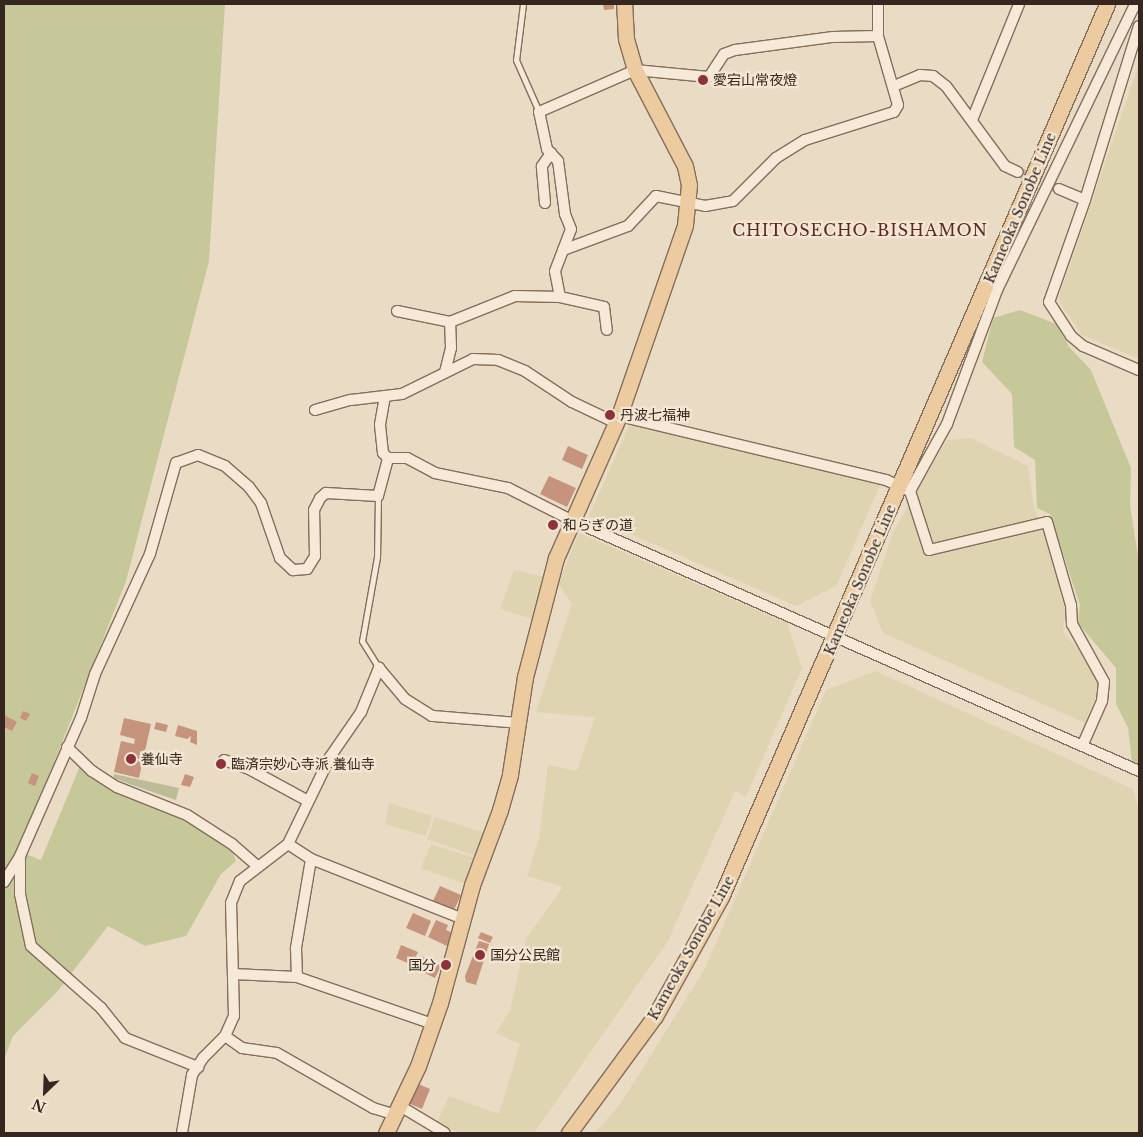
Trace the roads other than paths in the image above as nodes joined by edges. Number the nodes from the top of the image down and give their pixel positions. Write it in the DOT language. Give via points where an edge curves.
graph roads {
  1 [pos="523,4"];
  2 [pos="624,4"];
  3 [pos="878,4"];
  4 [pos="1019,4"];
  5 [pos="1107,4"];
  6 [pos="1135,4"];
  7 [pos="1139,26"];
  8 [pos="878,36"];
  9 [pos="635,70"];
  10 [pos="894,86"];
  11 [pos="539,112"];
  12 [pos="972,120"];
  13 [pos="551,153"];
  14 [pos="1018,172"];
  15 [pos="1059,189"];
  16 [pos="1084,200"];
  17 [pos="545,203"];
  18 [pos="689,204"];
  19 [pos="563,250"];
  20 [pos="560,297"];
  21 [pos="397,311"];
  22 [pos="450,322"];
  23 [pos="607,330"];
  24 [pos="1139,370"];
  25 [pos="445,372"];
  26 [pos="385,396"];
  27 [pos="315,410"];
  28 [pos="617,420"];
  29 [pos="388,458"];
  30 [pos="905,489"];
  31 [pos="378,496"];
  32 [pos="571,520"];
  33 [pos="836,636"];
  34 [pos="379,668"];
  35 [pos="519,723"];
  36 [pos="1083,744"];
  37 [pos="67,747"];
  38 [pos="224,760"];
  39 [pos="1139,771"];
  40 [pos="308,801"];
  41 [pos="288,844"];
  42 [pos="20,856"];
  43 [pos="311,860"];
  44 [pos="256,865"];
  45 [pos="4,882"];
  46 [pos="463,919"];
  47 [pos="233,974"];
  48 [pos="297,978"];
  49 [pos="433,1024"];
  50 [pos="225,1036"];
  51 [pos="198,1067"];
  52 [pos="398,1111"];
  53 [pos="182,1133"];
  54 [pos="386,1133"];
  55 [pos="444,1133"];
  56 [pos="570,1133"];
  1 -- 11 [label="lane" via="516,60"];
  2 -- 9 [label="main road" via="626,39"];
  3 -- 8 [label="street"];
  4 -- 12 [label="street"];
  5 -- 30 [label="main road, Kameoka Sonobe Line"];
  6 -- 30 [label="street" via="997,290 947,424"];
  7 -- 16 [label="street"];
  8 -- 9 [label="street" via="833,37 735,50 724,54 709,77"];
  8 -- 10 [label="street"];
  9 -- 11 [label="street"];
  9 -- 18 [label="main road" via="685,166"];
  10 -- 12 [label="street" via="920,75 932,76 946,86"];
  10 -- 18 [label="street" via="898,105 894,112 806,140 776,158 733,200"];
  11 -- 13 [label="street"];
  12 -- 14 [label="street" via="1005,166"];
  13 -- 17 [label="street" via="542,166"];
  13 -- 19 [label="street" via="558,161 565,214 571,229"];
  15 -- 16 [label="street"];
  16 -- 24 [label="street" via="1049,302 1071,336 1083,346"];
  18 -- 19 [label="street" via="656,196 641,216 628,226"];
  18 -- 28 [label="main road" via="679,248"];
  19 -- 20 [label="street" via="555,271"];
  20 -- 22 [label="street" via="515,296"];
  20 -- 23 [label="street" via="604,307"];
  21 -- 22 [label="street"];
  22 -- 25 [label="street" via="451,348"];
  25 -- 26 [label="street" via="402,394"];
  25 -- 28 [label="street" via="473,359 498,360 525,370 572,402"];
  26 -- 27 [label="street"];
  26 -- 29 [label="street" via="380,425 383,453"];
  28 -- 30 [label="street" via="886,480"];
  28 -- 32 [label="main road"];
  29 -- 31 [label="street"];
  29 -- 32 [label="street" via="407,458 435,472 508,488"];
  30 -- 33 [label="main road, Kameoka Sonobe Line"];
  30 -- 36 [label="street" via="929,550 1047,522 1071,604 1072,624 1104,682 1102,701"];
  31 -- 34 [label="lane" via="376,557 362,641"];
  31 -- 37 [label="street" via="326,493 320,498 314,510 315,556 300,572 280,558 261,503 238,475 209,457 198,455 176,463 150,554 95,674 81,718"];
  32 -- 33 [label="street"];
  32 -- 35 [label="main road" via="540,613"];
  33 -- 36 [label="street"];
  33 -- 56 [label="main road, Kameoka Sonobe Line" via="717,905 655,1016"];
  34 -- 35 [label="street" via="405,700 432,716"];
  34 -- 40 [label="street" via="361,712 330,757"];
  35 -- 46 [label="main road" via="508,783"];
  36 -- 39 [label="street"];
  37 -- 42 [label="street"];
  37 -- 44 [label="street" via="92,771 117,787 187,815 232,844"];
  38 -- 40 [label="street" via="251,770"];
  40 -- 41 [label="street"];
  41 -- 43 [label="street"];
  41 -- 44 [label="street"];
  42 -- 45 [label="street"];
  42 -- 51 [label="street" via="20,894 31,946 101,1008 125,1038"];
  43 -- 46 [label="street"];
  43 -- 48 [label="street" via="296,948"];
  44 -- 47 [label="street" via="240,881 231,903"];
  46 -- 49 [label="main road"];
  47 -- 48 [label="street"];
  47 -- 50 [label="street" via="234,1016"];
  48 -- 49 [label="street"];
  49 -- 52 [label="main road"];
  50 -- 51 [label="street"];
  50 -- 52 [label="street" via="242,1048 277,1053 373,1108"];
  51 -- 53 [label="street" via="189,1088"];
  52 -- 54 [label="main road"];
  52 -- 55 [label="street"];
}
